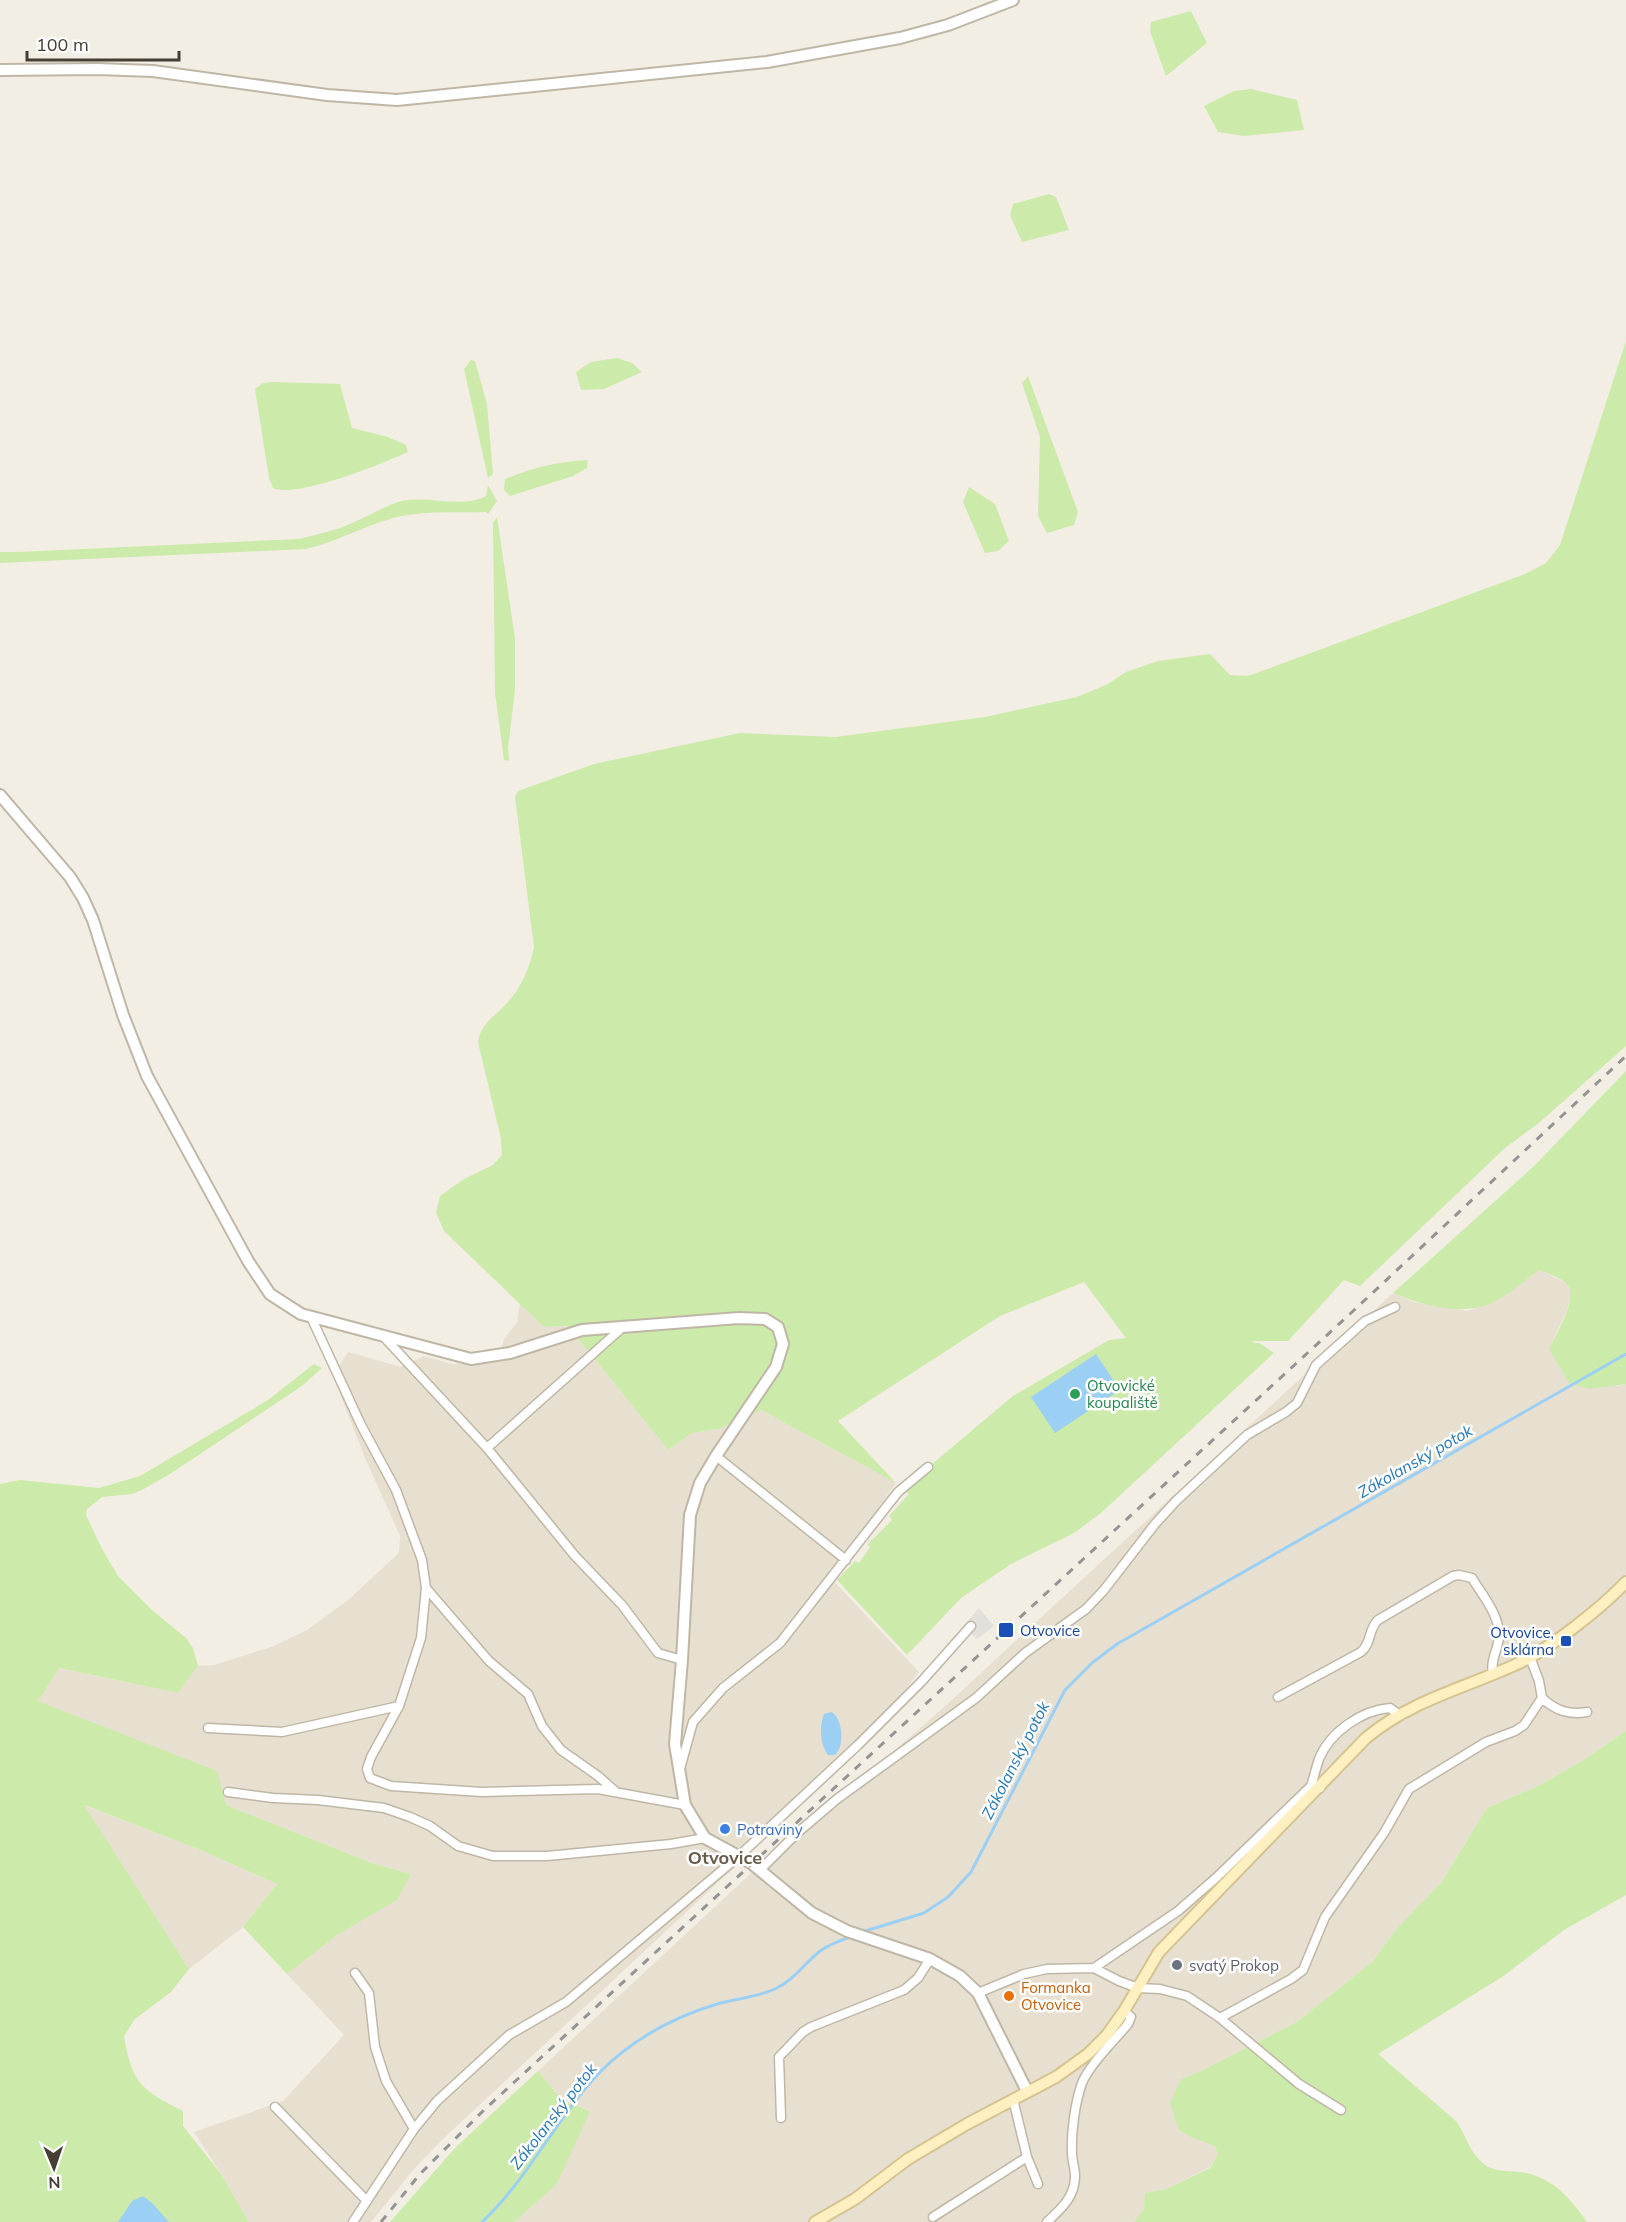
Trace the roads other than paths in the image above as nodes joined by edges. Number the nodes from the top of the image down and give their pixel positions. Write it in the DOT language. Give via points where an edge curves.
graph roads {
  1 [pos="1013,0"];
  2 [pos="0,70"];
  3 [pos="0,795"];
  4 [pos="1395,1307"];
  5 [pos="311,1317"];
  6 [pos="623,1326"];
  7 [pos="383,1336"];
  8 [pos="487,1448"];
  9 [pos="717,1456"];
  10 [pos="928,1467"];
  11 [pos="846,1560"];
  12 [pos="1626,1582"];
  13 [pos="426,1588"];
  14 [pos="971,1626"];
  15 [pos="1530,1657"];
  16 [pos="682,1660"];
  17 [pos="1493,1673"];
  18 [pos="1278,1697"];
  19 [pos="1542,1698"];
  20 [pos="399,1706"];
  21 [pos="1587,1712"];
  22 [pos="1398,1714"];
  23 [pos="208,1728"];
  24 [pos="680,1769"];
  25 [pos="1315,1787"];
  26 [pos="228,1792"];
  27 [pos="617,1793"];
  28 [pos="685,1805"];
  29 [pos="705,1838"];
  30 [pos="739,1856"];
  31 [pos="759,1870"];
  32 [pos="930,1959"];
  33 [pos="1094,1968"];
  34 [pos="355,1973"];
  35 [pos="1138,1988"];
  36 [pos="978,1994"];
  37 [pos="1124,2011"];
  38 [pos="1220,2018"];
  39 [pos="1027,2091"];
  40 [pos="1013,2099"];
  41 [pos="275,2107"];
  42 [pos="1341,2110"];
  43 [pos="781,2118"];
  44 [pos="414,2129"];
  45 [pos="1027,2157"];
  46 [pos="1038,2184"];
  47 [pos="367,2200"];
  48 [pos="933,2217"];
  49 [pos="353,2222"];
  50 [pos="815,2222"];
  51 [pos="1047,2222"];
  1 -- 2 [label="street" via="900,38 767,62 397,100 327,95 153,71"];
  3 -- 5 [label="street" via="70,877 83,898 147,1077 248,1261 270,1294"];
  4 -- 31 [label="street" via="1365,1321 1316,1365 1297,1403 1247,1435 1176,1501 1086,1609 1025,1653 970,1703 837,1799"];
  5 -- 7 [label="street"];
  5 -- 13 [label="street" via="396,1490 422,1560"];
  6 -- 7 [label="street" via="582,1330 502,1355 471,1359"];
  6 -- 8 [label="street"];
  6 -- 9 [label="street" via="738,1318 765,1319 778,1327 783,1344 776,1367"];
  7 -- 8 [label="street"];
  8 -- 16 [label="street" via="575,1556 622,1605 658,1653"];
  9 -- 11 [label="street"];
  9 -- 16 [label="street" via="700,1483 690,1515"];
  10 -- 11 [label="street" via="898,1492"];
  11 -- 24 [label="street" via="780,1643 723,1688 693,1722"];
  12 -- 15 [label="main road" via="1580,1622"];
  13 -- 20 [label="street" via="421,1638"];
  13 -- 27 [label="street" via="489,1660 528,1694 542,1726 561,1750"];
  14 -- 30 [label="street" via="858,1745"];
  15 -- 17 [label="main road"];
  15 -- 19 [label="street"];
  16 -- 24 [label="street" via="675,1744"];
  17 -- 18 [label="street" via="1499,1635 1497,1622 1472,1578 1459,1575 1378,1620 1361,1652"];
  17 -- 22 [label="main road"];
  19 -- 21 [label="street" via="1562,1712"];
  19 -- 38 [label="street" via="1524,1725 1486,1742 1409,1789 1384,1833 1325,1917 1303,1970"];
  20 -- 23 [label="street" via="282,1732"];
  20 -- 27 [label="street" via="370,1757 370,1778 391,1786 482,1792 598,1789"];
  22 -- 25 [label="main road" via="1366,1738"];
  22 -- 25 [label="street" via="1390,1708 1379,1709 1349,1724 1320,1758"];
  24 -- 28 [label="street"];
  25 -- 33 [label="street" via="1178,1911"];
  25 -- 35 [label="main road" via="1159,1952"];
  26 -- 29 [label="street" via="384,1808 429,1826 458,1846 493,1856 547,1856"];
  27 -- 28 [label="street"];
  28 -- 29 [label="street"];
  29 -- 30 [label="street"];
  30 -- 31 [label="street"];
  30 -- 44 [label="street" via="566,2002 509,2035 437,2101"];
  31 -- 32 [label="street" via="812,1913 847,1931"];
  32 -- 36 [label="street" via="960,1976"];
  32 -- 43 [label="street" via="918,1978 904,1990 811,2026 779,2057"];
  33 -- 35 [label="street"];
  33 -- 36 [label="street" via="1047,1969 1024,1974"];
  34 -- 44 [label="street" via="369,1993 375,2047 386,2081"];
  35 -- 37 [label="main road"];
  35 -- 38 [label="street" via="1187,1996"];
  36 -- 39 [label="street"];
  37 -- 39 [label="main road" via="1078,2063"];
  37 -- 51 [label="street" via="1131,2017 1128,2024 1082,2083 1071,2152 1074,2187 1066,2205"];
  38 -- 42 [label="street" via="1299,2084"];
  39 -- 40 [label="main road"];
  40 -- 45 [label="street"];
  40 -- 50 [label="main road" via="908,2159 855,2199"];
  41 -- 47 [label="street"];
  44 -- 47 [label="street"];
  45 -- 46 [label="street"];
  45 -- 48 [label="street"];
  47 -- 49 [label="street"];
}
